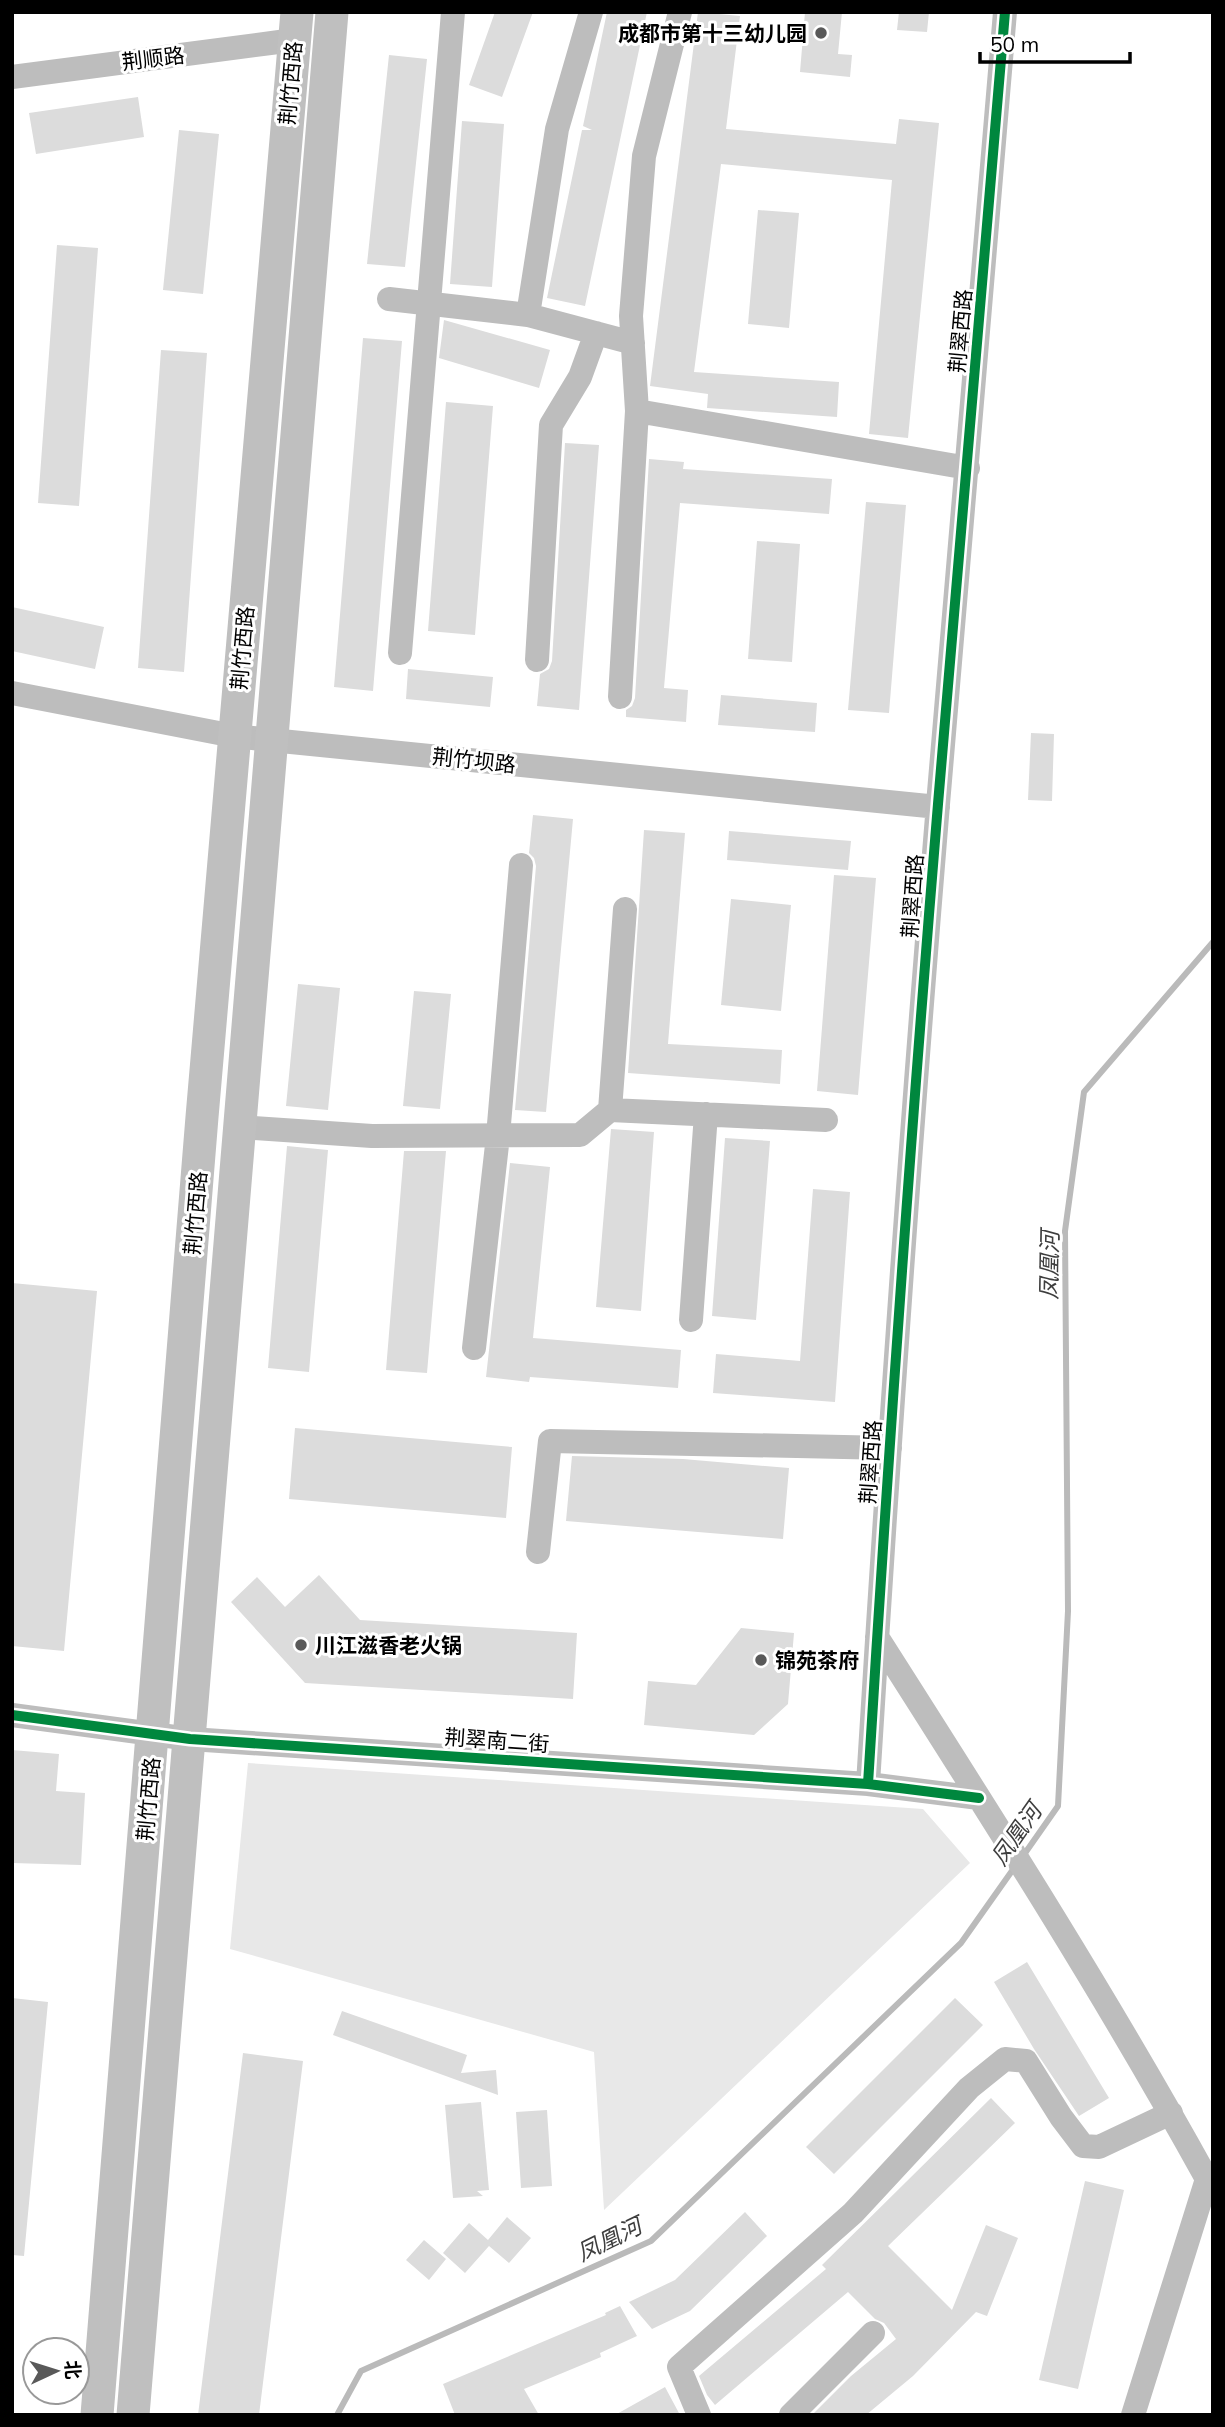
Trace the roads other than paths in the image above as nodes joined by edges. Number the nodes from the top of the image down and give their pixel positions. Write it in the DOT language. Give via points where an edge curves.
graph roads {
  1 [pos="332,12"];
  2 [pos="453,12"];
  3 [pos="591,12"];
  4 [pos="680,12"];
  5 [pos="1004,12"];
  6 [pos="295,26"];
  7 [pos="12,76"];
  8 [pos="389,299"];
  9 [pos="429,304"];
  10 [pos="528,315"];
  11 [pos="596,333"];
  12 [pos="633,343"];
  13 [pos="637,411"];
  14 [pos="968,467"];
  15 [pos="400,653"];
  16 [pos="537,660"];
  17 [pos="12,693"];
  18 [pos="620,697"];
  19 [pos="234,736"];
  20 [pos="271,740"];
  21 [pos="938,807"];
  22 [pos="521,865"];
  23 [pos="625,909"];
  24 [pos="610,1110"];
  25 [pos="706,1114"];
  26 [pos="826,1120"];
  27 [pos="239,1127"];
  28 [pos="498,1136"];
  29 [pos="691,1320"];
  30 [pos="474,1349"];
  31 [pos="890,1448"];
  32 [pos="538,1552"];
  33 [pos="877,1637"];
  34 [pos="12,1715"];
  35 [pos="153,1734"];
  36 [pos="190,1739"];
  37 [pos="868,1784"];
  38 [pos="979,1798"];
  39 [pos="1171,2113"];
  40 [pos="1210,2179"];
  41 [pos="873,2333"];
  42 [pos="97,2415"];
  43 [pos="133,2415"];
  44 [pos="699,2415"];
  45 [pos="791,2415"];
  46 [pos="1133,2415"];
  1 -- 20 [label="main road, 荆竹西路"];
  2 -- 9 [label="street"];
  3 -- 10 [label="street" via="557,129"];
  4 -- 12 [label="street" via="644,156 631,316"];
  5 -- 14 [label="street, 荆翠西路"];
  6 -- 7 [label="street, 荆顺路"];
  6 -- 19 [label="main road, 荆竹西路"];
  8 -- 9 [label="street"];
  9 -- 10 [label="street"];
  9 -- 15 [label="street"];
  10 -- 11 [label="street"];
  11 -- 12 [label="street"];
  11 -- 16 [label="street" via="580,377 551,425"];
  12 -- 13 [label="street"];
  13 -- 14 [label="street"];
  13 -- 18 [label="street"];
  14 -- 21 [label="street, 荆翠西路"];
  17 -- 19 [label="street, 荆竹坝路"];
  19 -- 20 [label="street, 荆竹坝路"];
  19 -- 35 [label="main road, 荆竹西路"];
  20 -- 21 [label="street, 荆竹坝路"];
  20 -- 27 [label="main road, 荆竹西路"];
  21 -- 31 [label="street, 荆翠西路"];
  22 -- 28 [label="street"];
  23 -- 24 [label="street"];
  24 -- 25 [label="street"];
  24 -- 28 [label="street" via="580,1135"];
  25 -- 26 [label="street"];
  25 -- 29 [label="street"];
  27 -- 28 [label="street" via="372,1136"];
  27 -- 36 [label="main road, 荆竹西路"];
  28 -- 30 [label="street"];
  31 -- 32 [label="street" via="550,1441"];
  31 -- 33 [label="street, 荆翠西路"];
  33 -- 37 [label="street, 荆翠西路"];
  33 -- 38 [label="street"];
  34 -- 35 [label="street, 荆翠南二街"];
  35 -- 36 [label="street, 荆翠南二街"];
  35 -- 42 [label="main road, 荆竹西路"];
  36 -- 37 [label="street, 荆翠南二街"];
  36 -- 43 [label="main road, 荆竹西路"];
  37 -- 38 [label="street, 荆翠南二街"];
  38 -- 39 [label="street"];
  39 -- 40 [label="street"];
  39 -- 44 [label="street" via="1099,2147 1083,2146 1026,2061 1005,2059 969,2088 853,2213 679,2367"];
  40 -- 46 [label="street"];
  41 -- 45 [label="street"];
}
